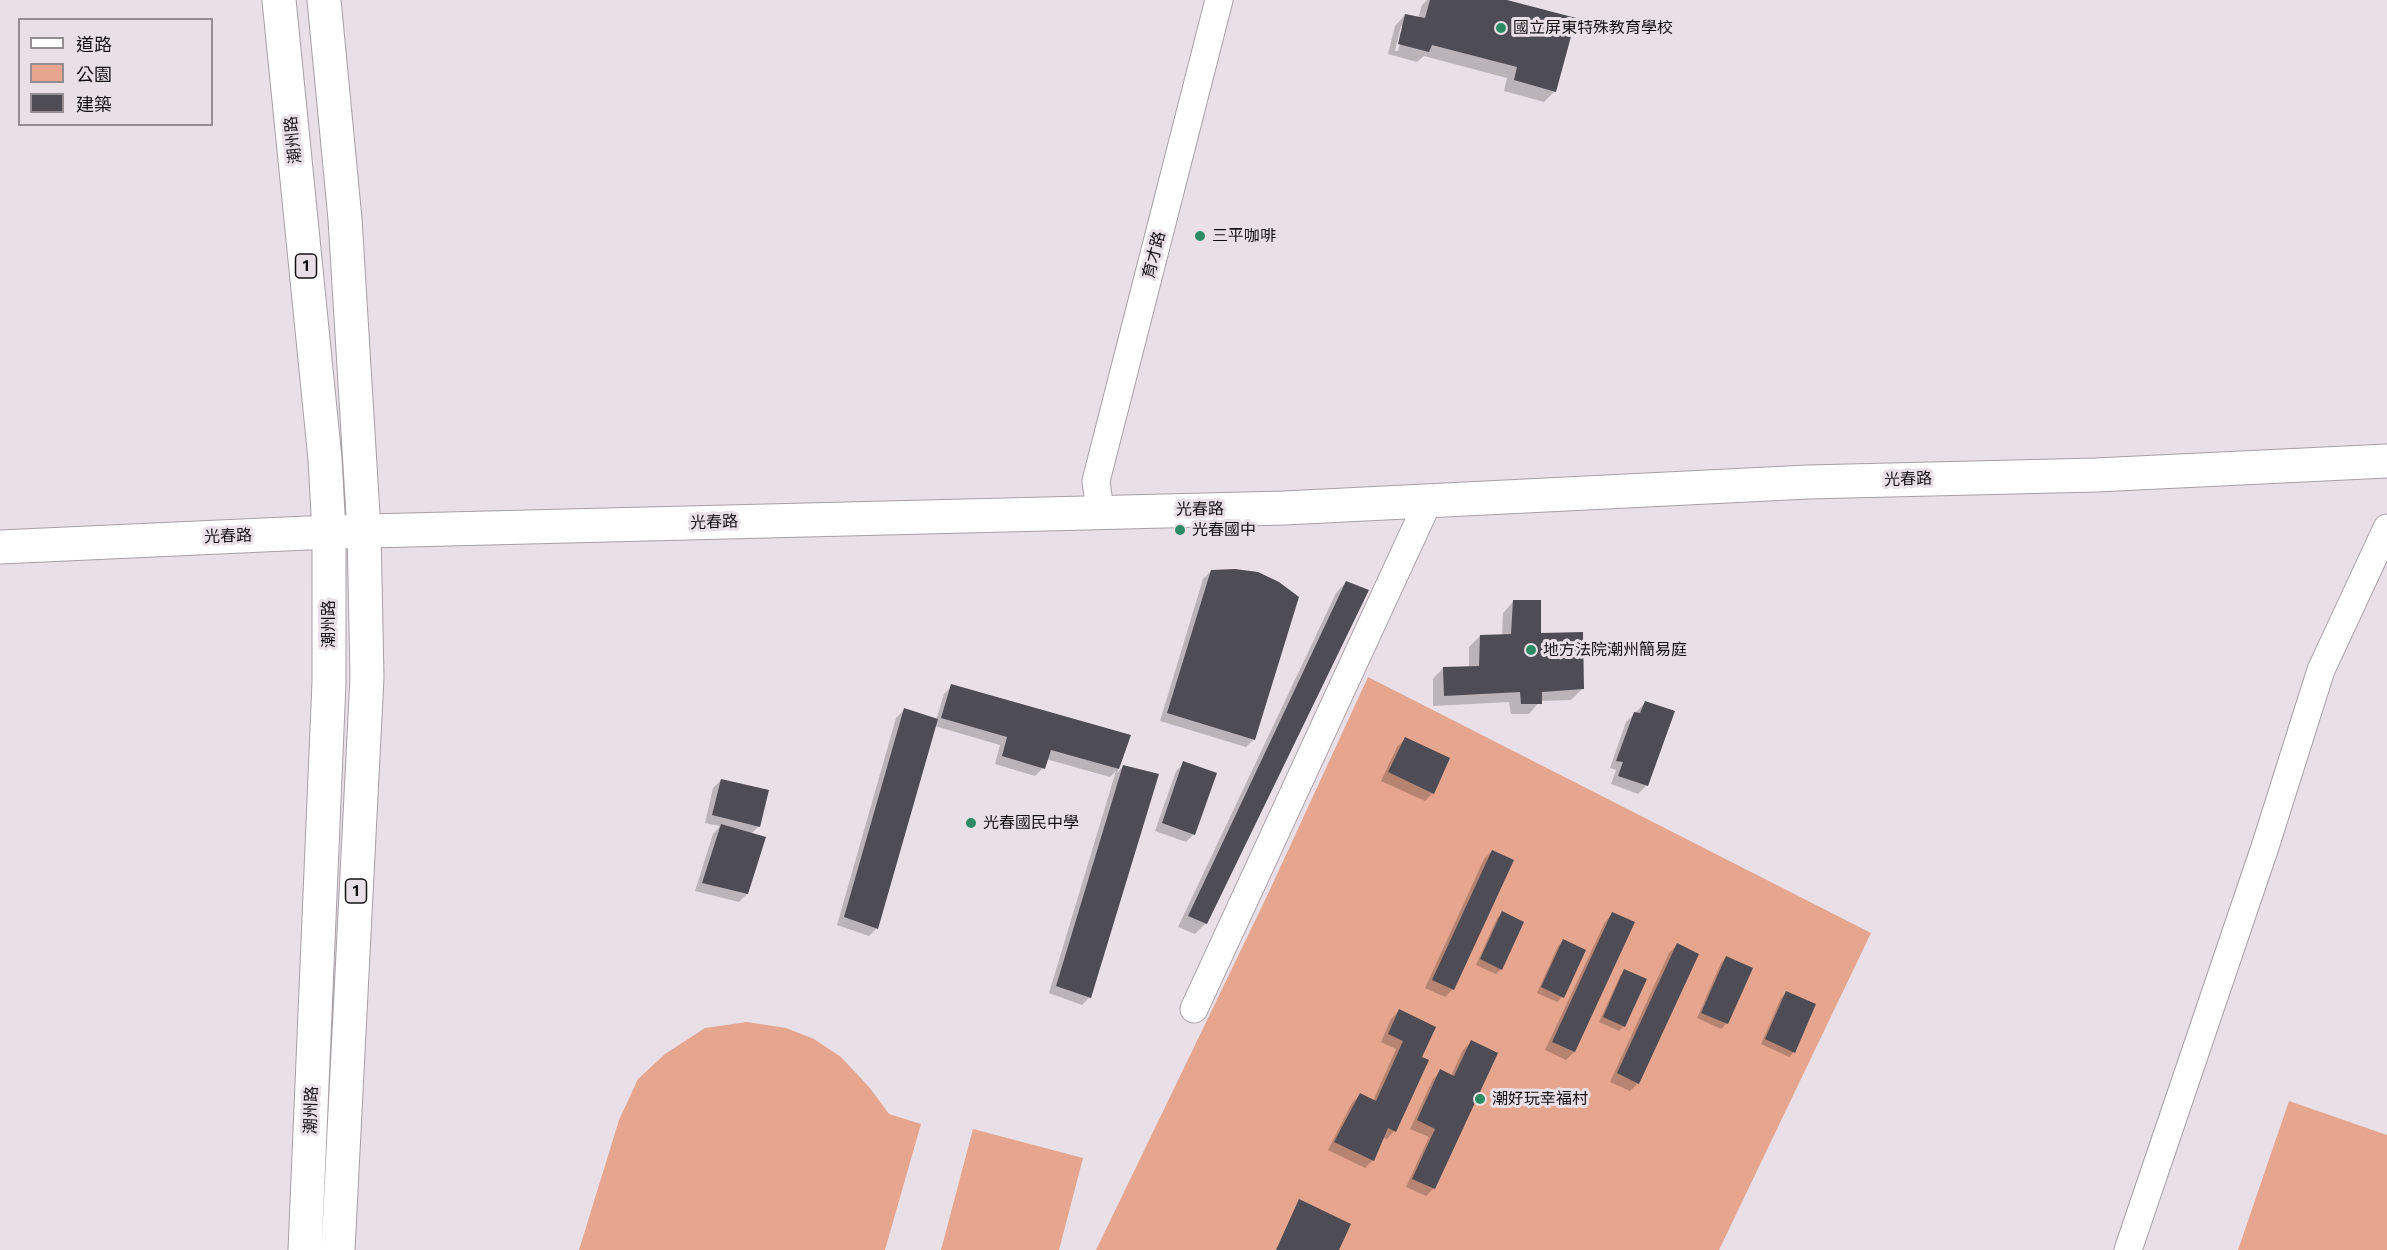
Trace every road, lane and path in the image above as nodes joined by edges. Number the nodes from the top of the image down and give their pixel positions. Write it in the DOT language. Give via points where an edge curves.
graph roads {
  1 [pos="279,0"];
  2 [pos="324,0"];
  3 [pos="1219,0"];
  4 [pos="2387,461"];
  5 [pos="1428,502"];
  6 [pos="1100,511"];
  7 [pos="2387,528"];
  8 [pos="364,531"];
  9 [pos="329,532"];
  10 [pos="0,547"];
  11 [pos="1194,1009"];
  12 [pos="305,1250"];
  13 [pos="338,1250"];
  14 [pos="2128,1250"];
  1 -- 9 [label="main road, 潮州路 / 1"];
  2 -- 8 [label="main road, 潮州路 / 1" via="345,219"];
  3 -- 6 [label="street, 育才路" via="1096,481"];
  4 -- 5 [label="main road, 光春路" via="2096,475 1808,482"];
  5 -- 6 [label="main road, 光春路"];
  5 -- 11 [label="street"];
  6 -- 8 [label="main road, 光春路"];
  7 -- 14 [label="street" via="2321,670"];
  8 -- 9 [label="main road, 光春路"];
  8 -- 13 [label="main road, 潮州路 / 1" via="366,678"];
  9 -- 10 [label="main road, 光春路"];
  9 -- 12 [label="main road, 潮州路 / 1" via="329,682"];
}
